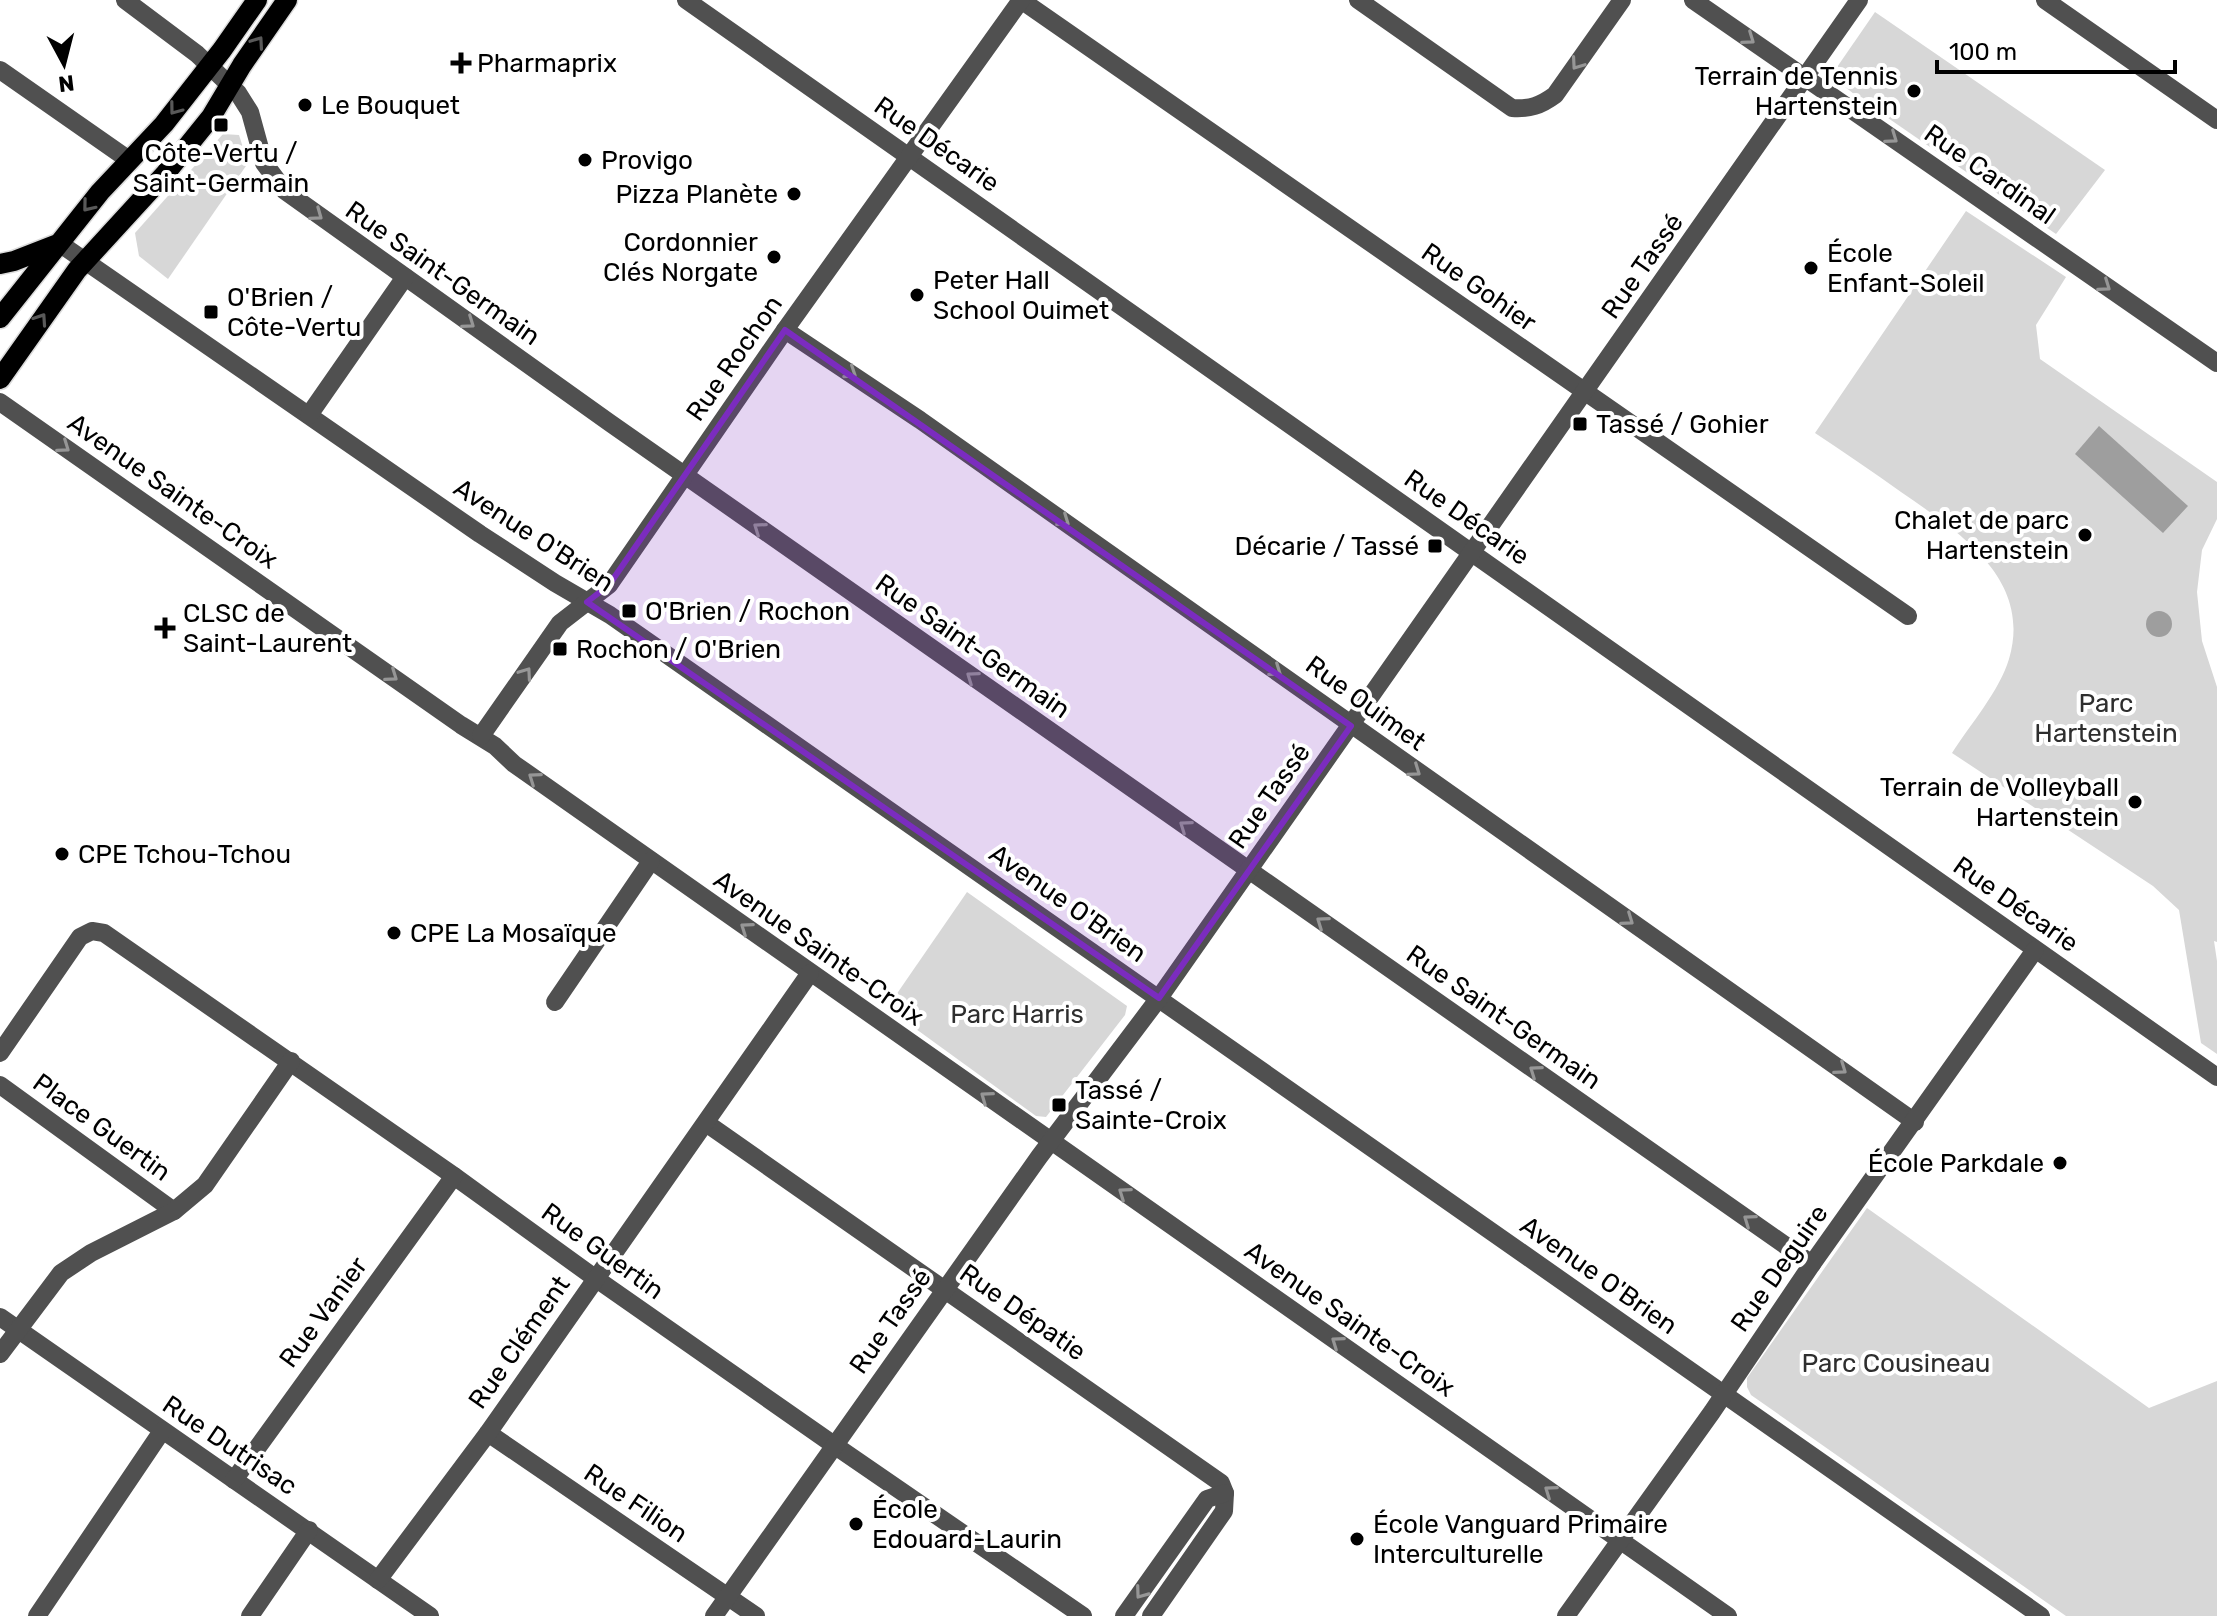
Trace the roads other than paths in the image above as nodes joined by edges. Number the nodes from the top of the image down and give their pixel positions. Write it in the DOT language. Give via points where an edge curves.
graph roads {
  1 [pos="125,0"];
  2 [pos="257,0"];
  3 [pos="287,0"];
  4 [pos="686,0"];
  5 [pos="1021,0"];
  6 [pos="1358,0"];
  7 [pos="1622,0"];
  8 [pos="1693,0"];
  9 [pos="1859,0"];
  10 [pos="2045,0"];
  11 [pos="209,64"];
  12 [pos="0,70"];
  13 [pos="1804,78"];
  14 [pos="231,85"];
  15 [pos="2217,120"];
  16 [pos="909,157"];
  17 [pos="129,160"];
  18 [pos="59,243"];
  19 [pos="85,261"];
  20 [pos="0,264"];
  21 [pos="405,277"];
  22 [pos="0,318"];
  23 [pos="785,330"];
  24 [pos="2217,363"];
  25 [pos="0,379"];
  26 [pos="1585,392"];
  27 [pos="0,402"];
  28 [pos="309,415"];
  29 [pos="684,475"];
  30 [pos="1471,552"];
  31 [pos="587,602"];
  32 [pos="1908,616"];
  33 [pos="1351,726"];
  34 [pos="481,736"];
  35 [pos="651,861"];
  36 [pos="1249,871"];
  37 [pos="2035,950"];
  38 [pos="810,973"];
  39 [pos="1159,998"];
  40 [pos="555,1002"];
  41 [pos="0,1053"];
  42 [pos="291,1061"];
  43 [pos="2217,1077"];
  44 [pos="0,1085"];
  45 [pos="1915,1122"];
  46 [pos="706,1123"];
  47 [pos="1050,1142"];
  48 [pos="454,1176"];
  49 [pos="174,1211"];
  50 [pos="1812,1264"];
  51 [pos="595,1278"];
  52 [pos="945,1289"];
  53 [pos="0,1317"];
  54 [pos="17,1329"];
  55 [pos="0,1354"];
  56 [pos="1724,1394"];
  57 [pos="162,1431"];
  58 [pos="488,1433"];
  59 [pos="834,1445"];
  60 [pos="234,1480"];
  61 [pos="1225,1493"];
  62 [pos="309,1530"];
  63 [pos="1619,1540"];
  64 [pos="1162,1564"];
  65 [pos="1178,1575"];
  66 [pos="378,1580"];
  67 [pos="728,1596"];
  68 [pos="37,1616"];
  69 [pos="250,1616"];
  70 [pos="430,1616"];
  71 [pos="714,1616"];
  72 [pos="756,1616"];
  73 [pos="1083,1616"];
  74 [pos="1124,1616"];
  75 [pos="1151,1616"];
  76 [pos="1566,1616"];
  77 [pos="1728,1616"];
  78 [pos="2041,1616"];
  1 -- 11 [label="street, Rue Saint-Germain"];
  2 -- 11 [label="main road"];
  14 -- 3 [label="main road, one-way"];
  4 -- 16 [label="street, Rue Décarie"];
  5 -- 16 [label="street, Rue Rochon"];
  5 -- 26 [label="street, Rue Gohier"];
  7 -- 6 [label="street, one-way" via="1555,95 1528,109 1512,108"];
  8 -- 13 [label="street, Rue Cardinal, one-way"];
  9 -- 13 [label="street, Rue Tassé"];
  10 -- 15 [label="street"];
  11 -- 14 [label="street, Rue Saint-Germain"];
  11 -- 17 [label="main road, one-way"];
  12 -- 17 [label="street"];
  13 -- 24 [label="street, Rue Cardinal, one-way"];
  13 -- 26 [label="street, Rue Tassé"];
  14 -- 19 [label="main road" via="165,174"];
  14 -- 21 [label="street, Rue Saint-Germain, one-way" via="250,112 264,163 285,191"];
  16 -- 23 [label="street, Rue Rochon"];
  16 -- 30 [label="street, Rue Décarie"];
  17 -- 18 [label="main road, one-way"];
  18 -- 19 [label="street, Avenue O'Brien"];
  18 -- 20 [label="main road"];
  18 -- 22 [label="main road"];
  25 -- 19 [label="main road, one-way"];
  19 -- 28 [label="street, Avenue O'Brien"];
  21 -- 28 [label="street"];
  21 -- 29 [label="street, Rue Saint-Germain, one-way"];
  23 -- 29 [label="street, Rue Rochon"];
  23 -- 33 [label="street, Rue Ouimet, one-way"];
  26 -- 30 [label="street, Rue Tassé"];
  26 -- 32 [label="street, Rue Gohier"];
  27 -- 34 [label="street, Avenue Sainte-Croix, one-way"];
  28 -- 31 [label="street, Avenue O'Brien"];
  29 -- 31 [label="street, Rue Rochon" via="609,585"];
  36 -- 29 [label="street, Rue Saint-Germain, one-way"];
  30 -- 33 [label="street, Rue Tassé"];
  30 -- 37 [label="street, Rue Décarie"];
  34 -- 31 [label="street, Rue Rochon, one-way" via="560,623"];
  31 -- 39 [label="street, Avenue O'Brien"];
  33 -- 36 [label="street, Rue Tassé"];
  33 -- 45 [label="street, Rue Ouimet, one-way"];
  35 -- 34 [label="street, Avenue Sainte-Croix, one-way"];
  38 -- 35 [label="street, Avenue Sainte-Croix, one-way"];
  35 -- 40 [label="street"];
  36 -- 39 [label="street, Rue Tassé"];
  50 -- 36 [label="street, Rue Saint-Germain, one-way"];
  37 -- 43 [label="street, Rue Décarie"];
  37 -- 45 [label="street, Rue Deguire"];
  38 -- 46 [label="street, Rue Clément"];
  47 -- 38 [label="street, Avenue Sainte-Croix, one-way"];
  39 -- 47 [label="street, Rue Tassé"];
  39 -- 56 [label="street, Avenue O'Brien"];
  41 -- 42 [label="street, Rue Guertin" via="80,937 92,931 104,933"];
  42 -- 48 [label="street, Rue Guertin"];
  42 -- 49 [label="street" via="205,1185"];
  44 -- 49 [label="street, Place Guertin"];
  45 -- 50 [label="street, Rue Deguire"];
  46 -- 51 [label="street, Rue Clément"];
  46 -- 52 [label="street, Rue Dépatie"];
  47 -- 52 [label="street, Rue Tassé"];
  63 -- 47 [label="street, Avenue Sainte-Croix, one-way"];
  48 -- 51 [label="street, Rue Guertin"];
  48 -- 60 [label="street, Rue Vanier"];
  49 -- 54 [label="street" via="61,1273"];
  50 -- 56 [label="street, Rue Deguire"];
  51 -- 58 [label="street, Rue Clément"];
  51 -- 59 [label="street, Rue Guertin"];
  52 -- 59 [label="street, Rue Tassé"];
  52 -- 61 [label="street, Rue Dépatie" via="1221,1483"];
  53 -- 54 [label="street, Rue Dutrisac"];
  54 -- 55 [label="street"];
  54 -- 57 [label="street, Rue Dutrisac"];
  56 -- 63 [label="street, Rue Deguire"];
  56 -- 78 [label="street, Avenue O'Brien"];
  57 -- 60 [label="street, Rue Dutrisac"];
  57 -- 68 [label="street"];
  58 -- 66 [label="street, Rue Clément"];
  58 -- 67 [label="street, Rue Filion"];
  59 -- 67 [label="street, Rue Tassé"];
  59 -- 73 [label="street, Rue Guertin"];
  60 -- 62 [label="street, Rue Dutrisac"];
  61 -- 64 [label="street" via="1207,1499"];
  61 -- 65 [label="street" via="1224,1511"];
  62 -- 66 [label="street, Rue Dutrisac"];
  62 -- 69 [label="street"];
  63 -- 76 [label="street, Rue Deguire"];
  63 -- 77 [label="street, Avenue Sainte-Croix"];
  64 -- 65 [label="street"];
  64 -- 74 [label="street, one-way"];
  65 -- 75 [label="street"];
  66 -- 70 [label="street, Rue Dutrisac"];
  67 -- 71 [label="street, Rue Tassé"];
  67 -- 72 [label="street, Rue Filion"];
}
